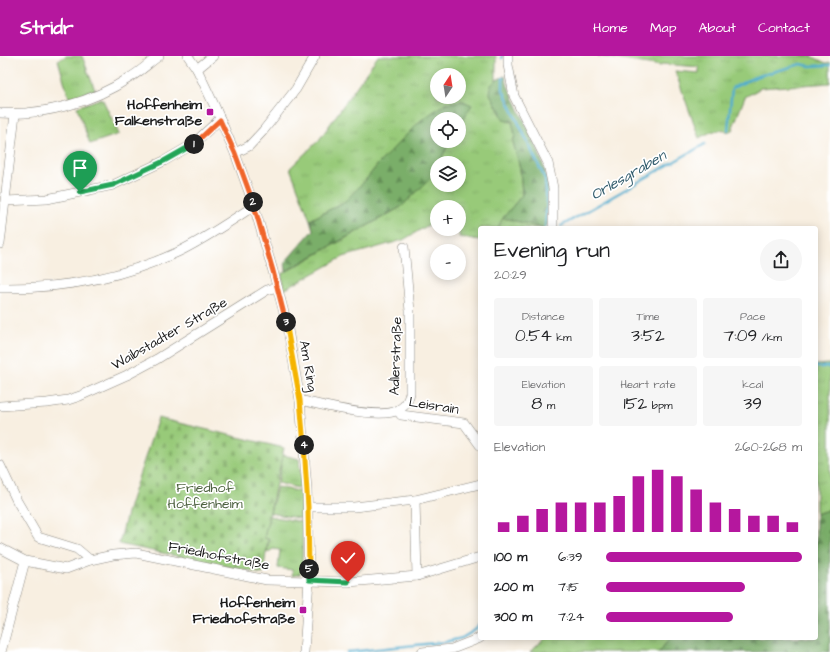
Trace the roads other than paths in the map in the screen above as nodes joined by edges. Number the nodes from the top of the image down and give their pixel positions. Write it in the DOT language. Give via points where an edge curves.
graph roads {
  1 [pos="159,56"];
  2 [pos="188,56"];
  3 [pos="214,56"];
  4 [pos="315,56"];
  5 [pos="508,56"];
  6 [pos="197,69"];
  7 [pos="0,113"];
  8 [pos="15,114"];
  9 [pos="220,120"];
  10 [pos="235,153"];
  11 [pos="6,201"];
  12 [pos="254,206"];
  13 [pos="553,226"];
  14 [pos="0,244"];
  15 [pos="404,247"];
  16 [pos="277,287"];
  17 [pos="0,288"];
  18 [pos="300,400"];
  19 [pos="0,406"];
  20 [pos="398,411"];
  21 [pos="478,442"];
  22 [pos="0,465"];
  23 [pos="478,484"];
  24 [pos="415,500"];
  25 [pos="308,507"];
  26 [pos="0,548"];
  27 [pos="478,558"];
  28 [pos="90,560"];
  29 [pos="25,561"];
  30 [pos="417,576"];
  31 [pos="309,580"];
  32 [pos="478,639"];
  33 [pos="1,652"];
  34 [pos="304,652"];
  35 [pos="422,652"];
  1 -- 8 [label="street" via="130,78 108,90 78,102"];
  2 -- 6 [label="street, Am Ring"];
  3 -- 6 [label="street"];
  4 -- 10 [label="street" via="296,89 264,131 249,146"];
  5 -- 13 [label="street" via="514,96 548,163 554,188"];
  6 -- 9 [label="street, Am Ring"];
  7 -- 8 [label="street"];
  8 -- 11 [label="street"];
  9 -- 10 [label="street, Am Ring"];
  9 -- 11 [label="street" via="193,144 113,185 47,199"];
  10 -- 12 [label="street, Am Ring"];
  11 -- 14 [label="street"];
  12 -- 16 [label="street, Am Ring"];
  12 -- 17 [label="street" via="179,252 122,274 58,286"];
  15 -- 20 [label="street, Adlerstraße" via="410,311 410,393 407,404"];
  16 -- 18 [label="street, Am Ring" via="287,324"];
  16 -- 19 [label="street, Waibstadter Straße" via="267,290 157,359 80,396 47,403"];
  18 -- 20 [label="street, Adlerstraße" via="339,409 386,414"];
  18 -- 25 [label="street, Am Ring"];
  20 -- 21 [label="street, Leisrain" via="401,415 464,423"];
  22 -- 28 [label="street" via="38,537 77,549"];
  23 -- 24 [label="street"];
  24 -- 25 [label="street" via="354,507"];
  24 -- 30 [label="street"];
  25 -- 31 [label="street, Am Ring"];
  26 -- 29 [label="street, Friedhofstraße"];
  27 -- 30 [label="street, Friedhofstraße"];
  28 -- 29 [label="street, Friedhofstraße" via="66,569"];
  28 -- 31 [label="street, Friedhofstraße" via="136,553 267,580"];
  29 -- 33 [label="street"];
  30 -- 31 [label="street, Friedhofstraße" via="348,582"];
  31 -- 34 [label="street, Am Ring"];
  32 -- 35 [label="street" via="452,649"];
}
